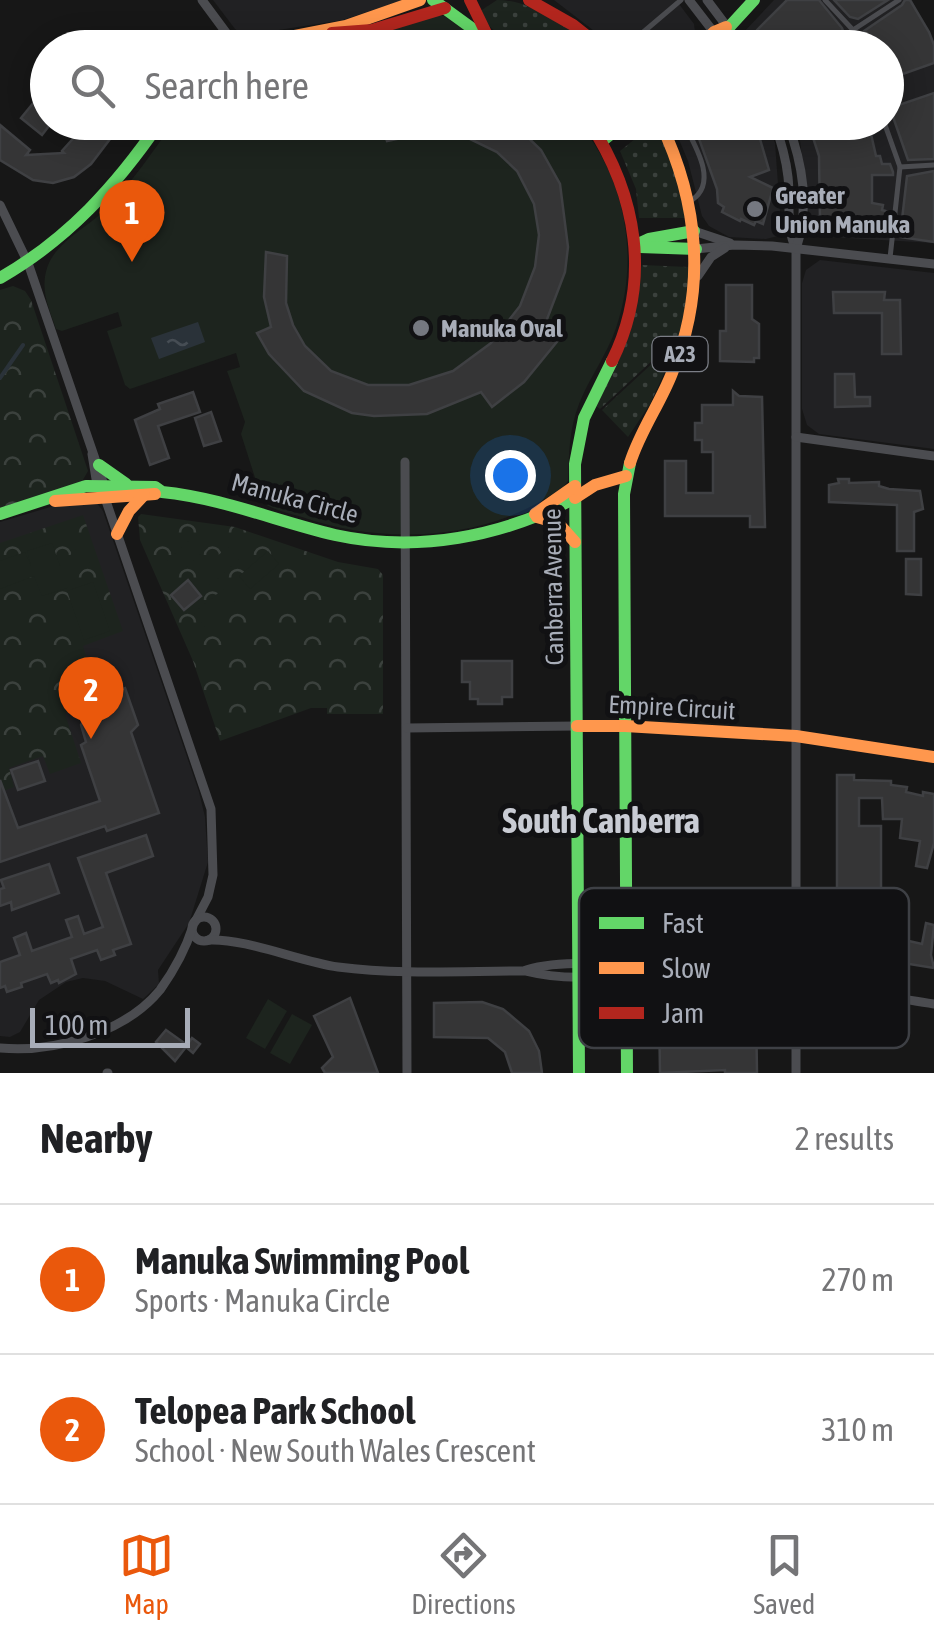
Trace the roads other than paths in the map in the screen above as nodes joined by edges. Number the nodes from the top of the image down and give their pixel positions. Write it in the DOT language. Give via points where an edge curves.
graph roads {
  1 [pos="202,0"];
  2 [pos="420,0"];
  3 [pos="470,0"];
  4 [pos="528,0"];
  5 [pos="681,0"];
  6 [pos="689,0"];
  7 [pos="707,0"];
  8 [pos="754,0"];
  9 [pos="825,0"];
  10 [pos="899,0"];
  11 [pos="439,4"];
  12 [pos="548,5"];
  13 [pos="222,30"];
  14 [pos="327,30"];
  15 [pos="372,30"];
  16 [pos="475,30"];
  17 [pos="485,30"];
  18 [pos="580,30"];
  19 [pos="646,30"];
  20 [pos="713,30"];
  21 [pos="717,30"];
  22 [pos="727,30"];
  23 [pos="853,30"];
  24 [pos="147,140"];
  25 [pos="601,140"];
  26 [pos="669,140"];
  27 [pos="692,140"];
  28 [pos="780,140"];
  29 [pos="793,140"];
  30 [pos="890,140"];
  31 [pos="934,165"];
  32 [pos="900,168"];
  33 [pos="690,201"];
  34 [pos="0,206"];
  35 [pos="694,231"];
  36 [pos="733,245"];
  37 [pos="636,246"];
  38 [pos="696,249"];
  39 [pos="796,249"];
  40 [pos="890,258"];
  41 [pos="28,263"];
  42 [pos="934,264"];
  43 [pos="0,278"];
  44 [pos="696,279"];
  45 [pos="796,437"];
  46 [pos="934,456"];
  47 [pos="96,460"];
  48 [pos="405,462"];
  49 [pos="626,476"];
  50 [pos="130,486"];
  51 [pos="102,489"];
  52 [pos="162,492"];
  53 [pos="575,492"];
  54 [pos="144,495"];
  55 [pos="0,514"];
  56 [pos="533,516"];
  57 [pos="117,534"];
  58 [pos="406,541"];
  59 [pos="575,542"];
  60 [pos="578,726"];
  61 [pos="625,726"];
  62 [pos="407,728"];
  63 [pos="796,736"];
  64 [pos="934,757"];
  65 [pos="626,888"];
  66 [pos="796,888"];
  67 [pos="208,897"];
  68 [pos="214,923"];
  69 [pos="194,924"];
  70 [pos="208,940"];
  71 [pos="244,946"];
  72 [pos="579,971"];
  73 [pos="408,972"];
  74 [pos="909,1000"];
  75 [pos="934,1004"];
  76 [pos="0,1048"];
  77 [pos="627,1048"];
  78 [pos="407,1073"];
  79 [pos="579,1073"];
  80 [pos="627,1073"];
  1 -- 13 [label="street"];
  2 -- 14 [label="main road"];
  3 -- 11 [label="main road"];
  3 -- 17 [label="main road"];
  4 -- 12 [label="main road"];
  5 -- 19 [label="lane"];
  6 -- 20 [label="street"];
  7 -- 21 [label="street"];
  8 -- 22 [label="main road"];
  9 -- 23 [label="lane"];
  10 -- 23 [label="lane"];
  11 -- 15 [label="main road"];
  11 -- 16 [label="main road"];
  12 -- 18 [label="main road"];
  24 -- 41 [label="main road" via="108,194"];
  25 -- 37 [label="main road, Canberra Avenue / A23" via="627,197"];
  26 -- 33 [label="main road, A23"];
  27 -- 33 [label="lane" via="705,182"];
  28 -- 39 [label="street"];
  29 -- 39 [label="street" via="803,180"];
  30 -- 32 [label="lane"];
  31 -- 32 [label="lane"];
  32 -- 40 [label="lane"];
  33 -- 35 [label="main road, A23"];
  34 -- 41 [label="street"];
  35 -- 36 [label="street"];
  35 -- 37 [label="main road"];
  35 -- 38 [label="main road, A23"];
  36 -- 38 [label="street"];
  36 -- 39 [label="street"];
  36 -- 44 [label="street" via="711,257"];
  37 -- 38 [label="main road"];
  37 -- 53 [label="main road, Canberra Avenue / A23" via="632,309 586,412"];
  38 -- 44 [label="main road, A23"];
  39 -- 40 [label="street"];
  39 -- 45 [label="street"];
  40 -- 42 [label="street"];
  41 -- 43 [label="main road"];
  41 -- 47 [label="street"];
  44 -- 49 [label="main road, A23" via="682,347 635,442"];
  45 -- 46 [label="street"];
  45 -- 63 [label="street"];
  47 -- 50 [label="main road"];
  47 -- 51 [label="street"];
  48 -- 58 [label="street"];
  49 -- 53 [label="main road" via="603,473"];
  49 -- 61 [label="main road, A23"];
  50 -- 51 [label="main road, Manuka Circle"];
  50 -- 52 [label="main road, Manuka Circle"];
  51 -- 54 [label="main road, Manuka Circle"];
  51 -- 55 [label="main road" via="50,495"];
  51 -- 57 [label="street"];
  52 -- 54 [label="main road, Manuka Circle"];
  52 -- 58 [label="main road, Manuka Circle" via="238,505 357,539"];
  53 -- 56 [label="main road, Manuka Circle"];
  53 -- 59 [label="main road, Canberra Avenue / A23"];
  54 -- 57 [label="main road"];
  56 -- 58 [label="main road, Manuka Circle" via="473,536"];
  56 -- 59 [label="main road" via="558,524"];
  57 -- 67 [label="street" via="212,809"];
  58 -- 62 [label="street"];
  59 -- 60 [label="main road, Canberra Avenue / A23"];
  60 -- 61 [label="main road, Empire Circuit"];
  60 -- 62 [label="street, Empire Circuit"];
  60 -- 72 [label="main road, Canberra Avenue / A23"];
  61 -- 63 [label="main road, Empire Circuit"];
  61 -- 65 [label="main road, A23"];
  62 -- 73 [label="street"];
  63 -- 64 [label="main road, Empire Circuit"];
  63 -- 66 [label="street"];
  67 -- 68 [label="street"];
  67 -- 69 [label="street"];
  68 -- 69 [label="street" via="204,917"];
  68 -- 70 [label="street" via="216,933"];
  68 -- 71 [label="street"];
  69 -- 70 [label="street" via="197,938"];
  69 -- 76 [label="street" via="160,990 127,1016 86,1037"];
  70 -- 71 [label="street"];
  71 -- 73 [label="street" via="337,967"];
  72 -- 73 [label="street"];
  72 -- 79 [label="main road, Canberra Avenue / A23"];
  73 -- 78 [label="street"];
  74 -- 75 [label="street"];
  77 -- 80 [label="main road, A23"];
}
